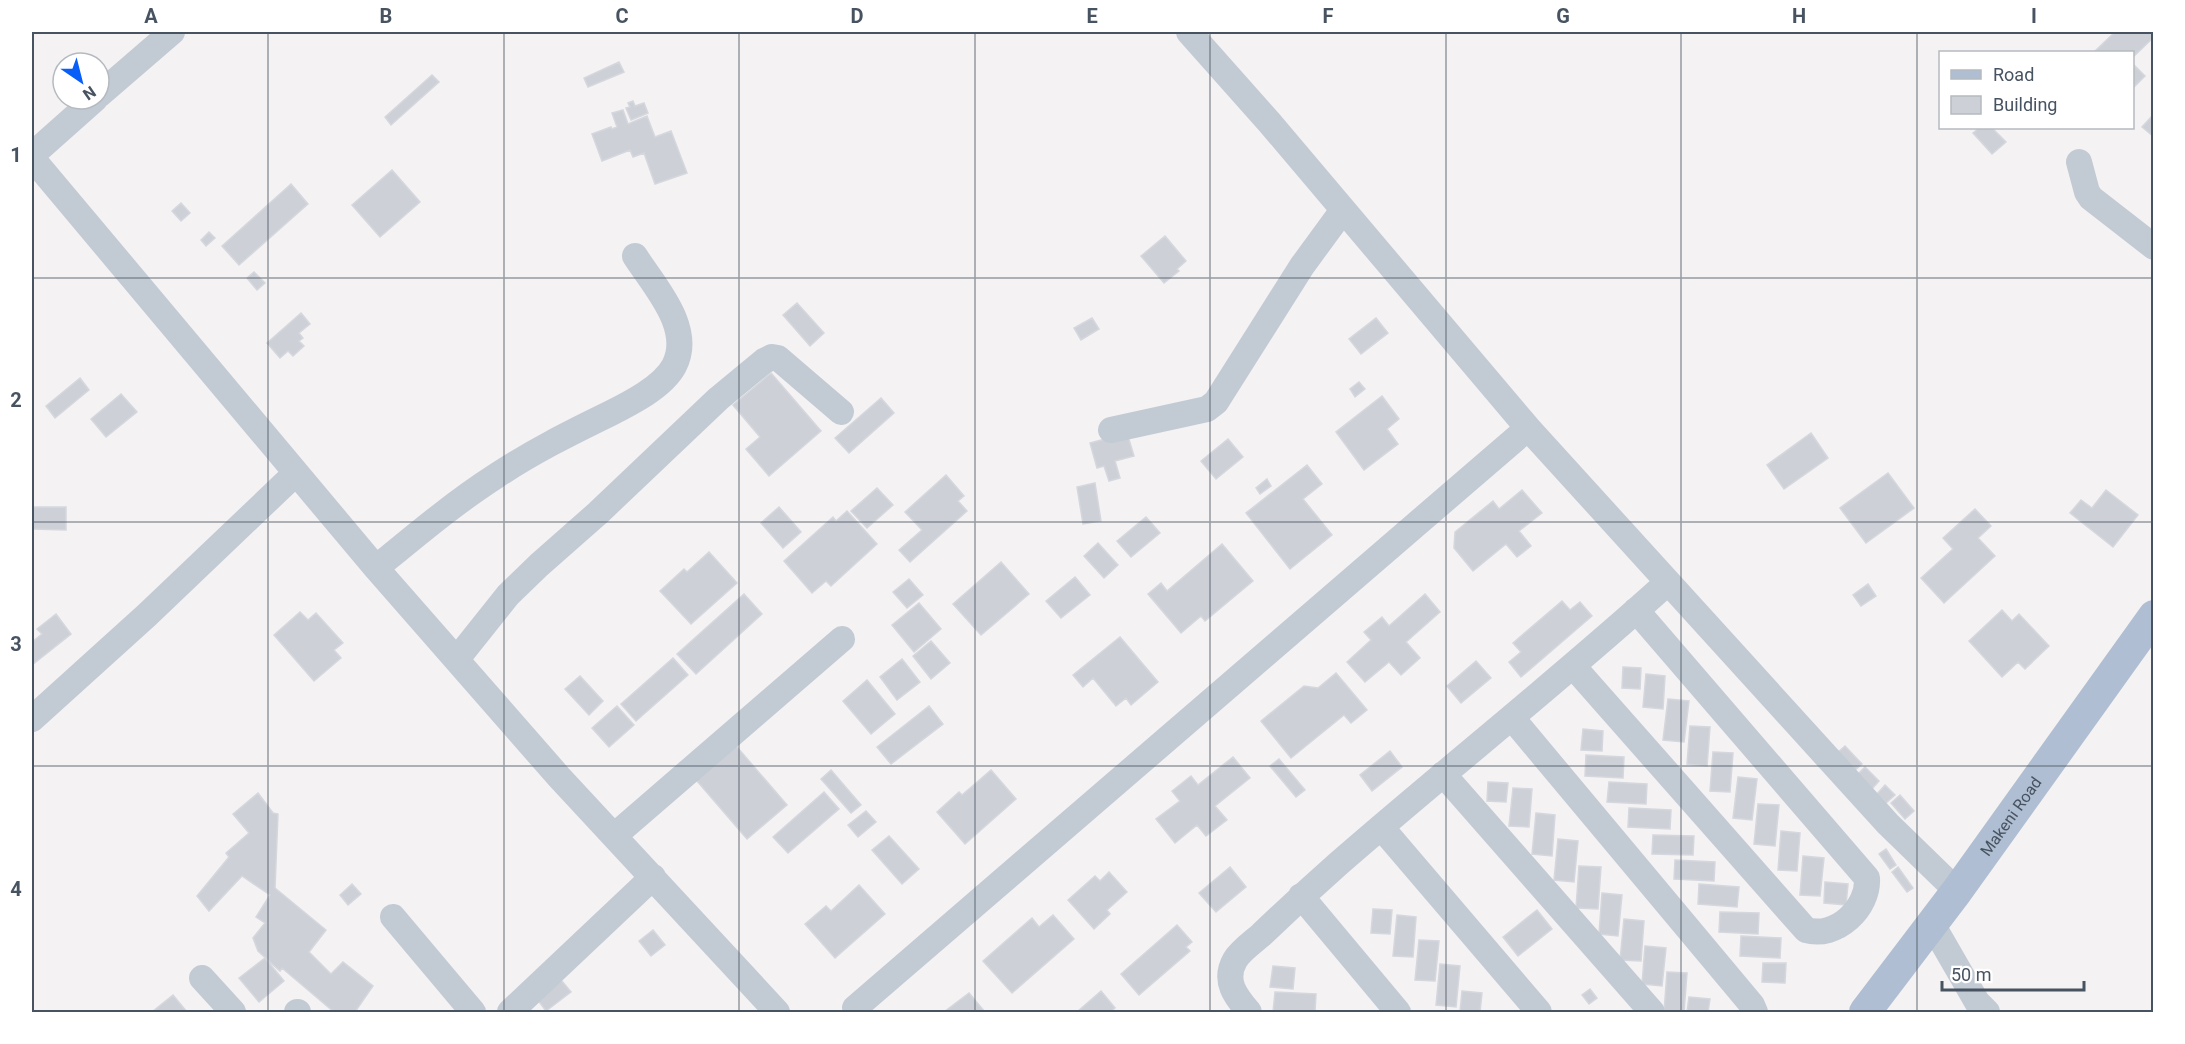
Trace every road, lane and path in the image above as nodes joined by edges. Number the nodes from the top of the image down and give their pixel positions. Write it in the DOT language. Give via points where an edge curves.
graph roads {
  1 [pos="172,32"];
  2 [pos="1188,32"];
  3 [pos="111,85"];
  4 [pos="82,111"];
  5 [pos="32,156"];
  6 [pos="2079,162"];
  7 [pos="1343,210"];
  8 [pos="2154,247"];
  9 [pos="635,256"];
  10 [pos="841,412"];
  11 [pos="1527,428"];
  12 [pos="1111,430"];
  13 [pos="296,473"];
  14 [pos="376,568"];
  15 [pos="1667,583"];
  16 [pos="1636,610"];
  17 [pos="2154,616"];
  18 [pos="842,639"];
  19 [pos="457,659"];
  20 [pos="1573,666"];
  21 [pos="1512,718"];
  22 [pos="32,719"];
  23 [pos="1443,774"];
  24 [pos="1381,827"];
  25 [pos="614,836"];
  26 [pos="653,877"];
  27 [pos="1957,891"];
  28 [pos="1301,896"];
  29 [pos="393,917"];
  30 [pos="1932,924"];
  31 [pos="202,978"];
  32 [pos="855,1008"];
  33 [pos="233,1012"];
  34 [pos="472,1012"];
  35 [pos="510,1012"];
  36 [pos="777,1012"];
  37 [pos="1250,1012"];
  38 [pos="1398,1012"];
  39 [pos="1539,1012"];
  40 [pos="1652,1012"];
  41 [pos="1755,1012"];
  42 [pos="1865,1012"];
  43 [pos="1987,1012"];
  1 -- 3 [label="street"];
  2 -- 7 [label="street"];
  4 -- 5 [label="street"];
  5 -- 13 [label="street"];
  6 -- 8 [label="street" via="2091,198"];
  7 -- 11 [label="street"];
  7 -- 12 [label="street" via="1302,266 1216,402 1207,409"];
  9 -- 14 [label="street" via="675,319 680,346 674,367 633,402 496,475"];
  10 -- 19 [label="street" via="778,358 764,360 516,587"];
  11 -- 15 [label="street"];
  11 -- 32 [label="street"];
  13 -- 14 [label="street"];
  13 -- 22 [label="street"];
  14 -- 19 [label="street"];
  15 -- 16 [label="street"];
  15 -- 27 [label="street" via="1888,824"];
  16 -- 20 [label="street"];
  16 -- 20 [label="street" via="1867,878 1865,897 1854,913 1839,926 1816,933 1806,930"];
  17 -- 27 [label="main road, Makeni Road"];
  18 -- 25 [label="street"];
  19 -- 25 [label="street"];
  20 -- 21 [label="street"];
  21 -- 23 [label="street"];
  21 -- 41 [label="street"];
  23 -- 24 [label="street"];
  23 -- 40 [label="street"];
  24 -- 28 [label="street"];
  24 -- 39 [label="street"];
  25 -- 26 [label="street"];
  26 -- 35 [label="street"];
  26 -- 36 [label="street"];
  27 -- 30 [label="main road, Makeni Road"];
  28 -- 37 [label="street" via="1236,958 1231,987"];
  28 -- 38 [label="street"];
  29 -- 34 [label="street"];
  30 -- 42 [label="main road, Makeni Road"];
  30 -- 43 [label="street" via="1977,1002"];
  31 -- 33 [label="street"];
}
